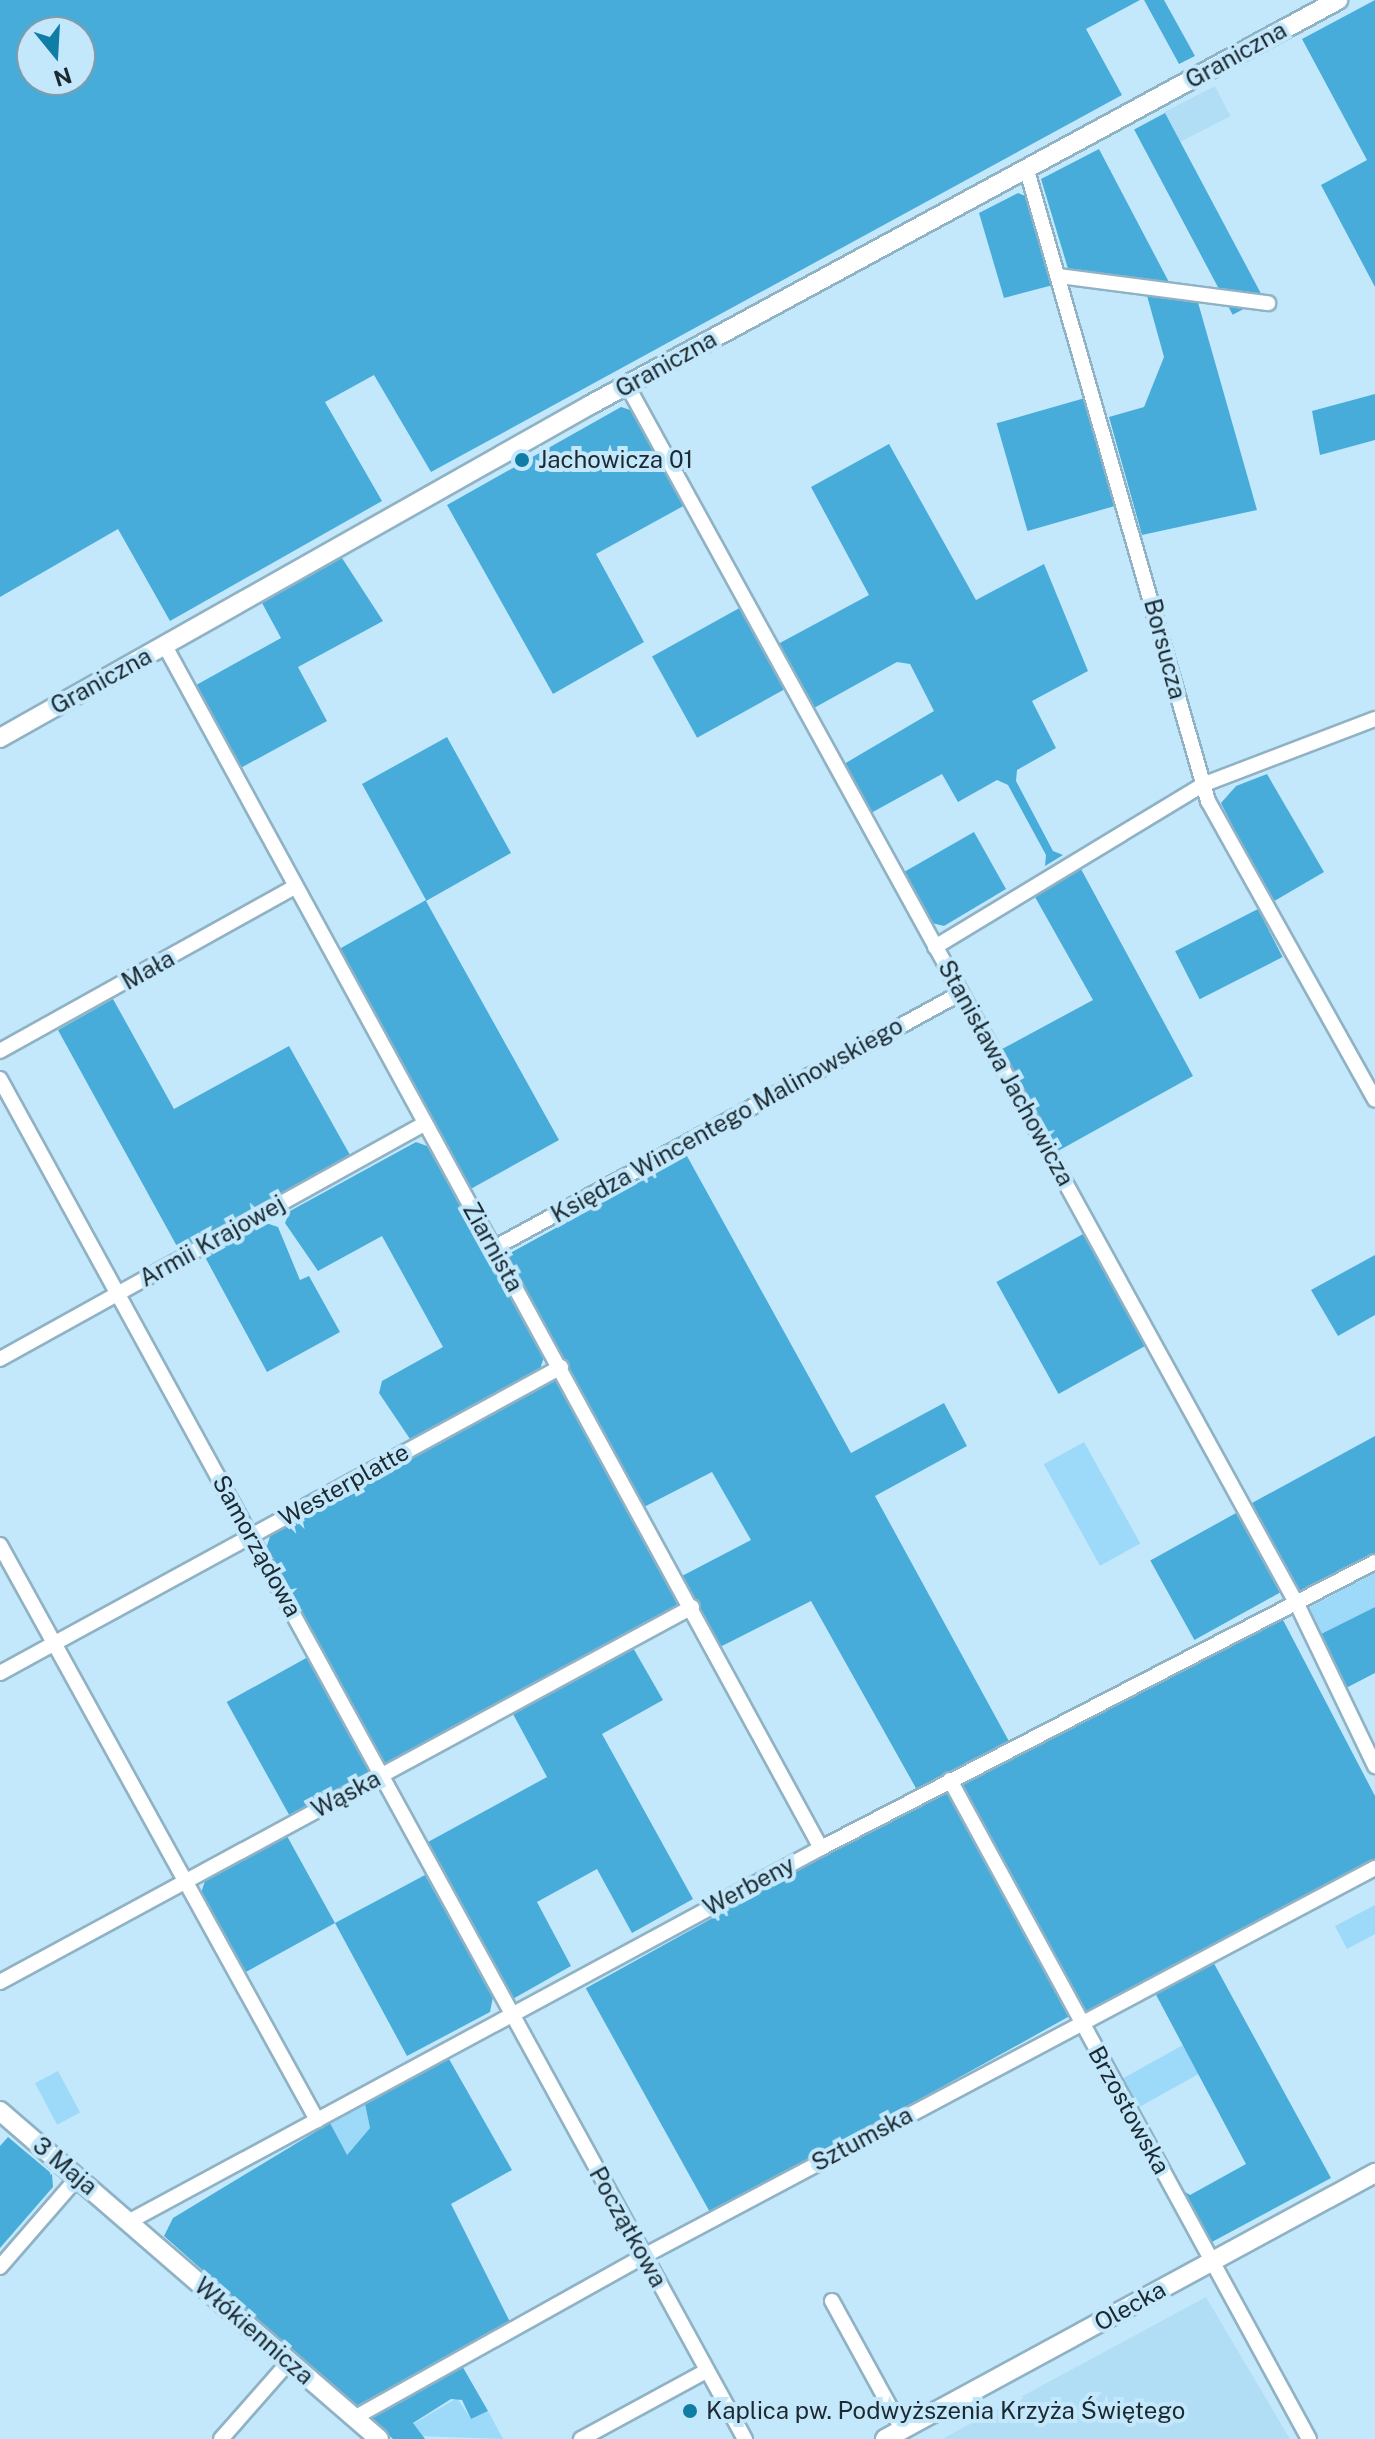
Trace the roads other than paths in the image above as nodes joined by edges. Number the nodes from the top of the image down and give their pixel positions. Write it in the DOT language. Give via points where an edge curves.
graph roads {
  1 [pos="1338,0"];
  2 [pos="1026,167"];
  3 [pos="1059,276"];
  4 [pos="1268,303"];
  5 [pos="627,385"];
  6 [pos="165,646"];
  7 [pos="1375,719"];
  8 [pos="0,738"];
  9 [pos="1202,785"];
  10 [pos="295,887"];
  11 [pos="935,947"];
  12 [pos="961,993"];
  13 [pos="0,1051"];
  14 [pos="0,1079"];
  15 [pos="1375,1100"];
  16 [pos="425,1123"];
  17 [pos="494,1248"];
  18 [pos="118,1293"];
  19 [pos="0,1359"];
  20 [pos="561,1367"];
  21 [pos="252,1536"];
  22 [pos="0,1545"];
  23 [pos="1375,1562"];
  24 [pos="1297,1604"];
  25 [pos="692,1607"];
  26 [pos="55,1643"];
  27 [pos="0,1673"];
  28 [pos="1375,1766"];
  29 [pos="381,1775"];
  30 [pos="950,1780"];
  31 [pos="821,1848"];
  32 [pos="1375,1868"];
  33 [pos="184,1881"];
  34 [pos="0,1982"];
  35 [pos="512,2015"];
  36 [pos="1081,2021"];
  37 [pos="0,2111"];
  38 [pos="317,2120"];
  39 [pos="1375,2173"];
  40 [pos="78,2177"];
  41 [pos="130,2221"];
  42 [pos="644,2256"];
  43 [pos="1213,2261"];
  44 [pos="0,2267"];
  45 [pos="832,2301"];
  46 [pos="289,2362"];
  47 [pos="706,2371"];
  48 [pos="354,2418"];
  49 [pos="902,2429"];
  50 [pos="221,2439"];
  51 [pos="379,2439"];
  52 [pos="581,2439"];
  53 [pos="745,2439"];
  54 [pos="885,2439"];
  55 [pos="1309,2439"];
  1 -- 2 [label="street, Graniczna"];
  2 -- 3 [label="street, Borsucza"];
  2 -- 5 [label="street, Graniczna"];
  3 -- 4 [label="street"];
  3 -- 9 [label="street, Borsucza"];
  5 -- 6 [label="street, Graniczna"];
  5 -- 11 [label="street, Stanisława Jachowicza"];
  6 -- 8 [label="street, Graniczna"];
  6 -- 10 [label="street, Ziarnista"];
  7 -- 9 [label="street"];
  9 -- 11 [label="street"];
  9 -- 15 [label="street, Borsucza"];
  10 -- 13 [label="street, Mała"];
  10 -- 16 [label="street, Ziarnista"];
  11 -- 12 [label="street, Stanisława Jachowicza"];
  12 -- 17 [label="street, Księdza Wincentego Malinowskiego"];
  12 -- 24 [label="street, Stanisława Jachowicza"];
  14 -- 18 [label="street, Samorządowa"];
  16 -- 17 [label="street, Ziarnista"];
  16 -- 18 [label="street, Armii Krajowej"];
  17 -- 20 [label="street, Ziarnista"];
  18 -- 19 [label="street, Armii Krajowej"];
  18 -- 21 [label="street, Samorządowa"];
  20 -- 21 [label="street, Westerplatte"];
  20 -- 25 [label="street, Ziarnista"];
  21 -- 26 [label="street, Westerplatte"];
  21 -- 29 [label="street, Samorządowa"];
  22 -- 26 [label="street"];
  23 -- 24 [label="street, Werbeny"];
  24 -- 28 [label="street, Stanisława Jachowicza"];
  24 -- 30 [label="street, Werbeny"];
  25 -- 29 [label="street, Wąska"];
  25 -- 31 [label="street, Ziarnista"];
  26 -- 27 [label="street, Westerplatte"];
  26 -- 33 [label="street"];
  29 -- 33 [label="street, Wąska"];
  29 -- 35 [label="street, Samorządowa"];
  30 -- 31 [label="street, Werbeny"];
  30 -- 36 [label="street, Brzostowska"];
  31 -- 35 [label="street, Werbeny"];
  32 -- 36 [label="street, Sztumska"];
  33 -- 34 [label="street, Wąska"];
  33 -- 38 [label="street"];
  35 -- 38 [label="street, Werbeny"];
  35 -- 42 [label="street, Początkowa"];
  36 -- 42 [label="street, Sztumska"];
  36 -- 43 [label="street, Brzostowska"];
  37 -- 40 [label="street, 3 Maja"];
  38 -- 41 [label="street, Werbeny"];
  39 -- 43 [label="street, Olecka"];
  40 -- 41 [label="street, 3 Maja"];
  40 -- 44 [label="street"];
  41 -- 46 [label="street, Włókiennicza"];
  42 -- 47 [label="street, Początkowa"];
  42 -- 48 [label="street, Sztumska"];
  43 -- 49 [label="street, Olecka"];
  43 -- 55 [label="street, Brzostowska"];
  45 -- 49 [label="street"];
  46 -- 48 [label="street, Włókiennicza"];
  46 -- 50 [label="street"];
  47 -- 52 [label="street"];
  47 -- 53 [label="street, Początkowa"];
  48 -- 51 [label="street, Włókiennicza"];
  49 -- 54 [label="street, Olecka"];
}
